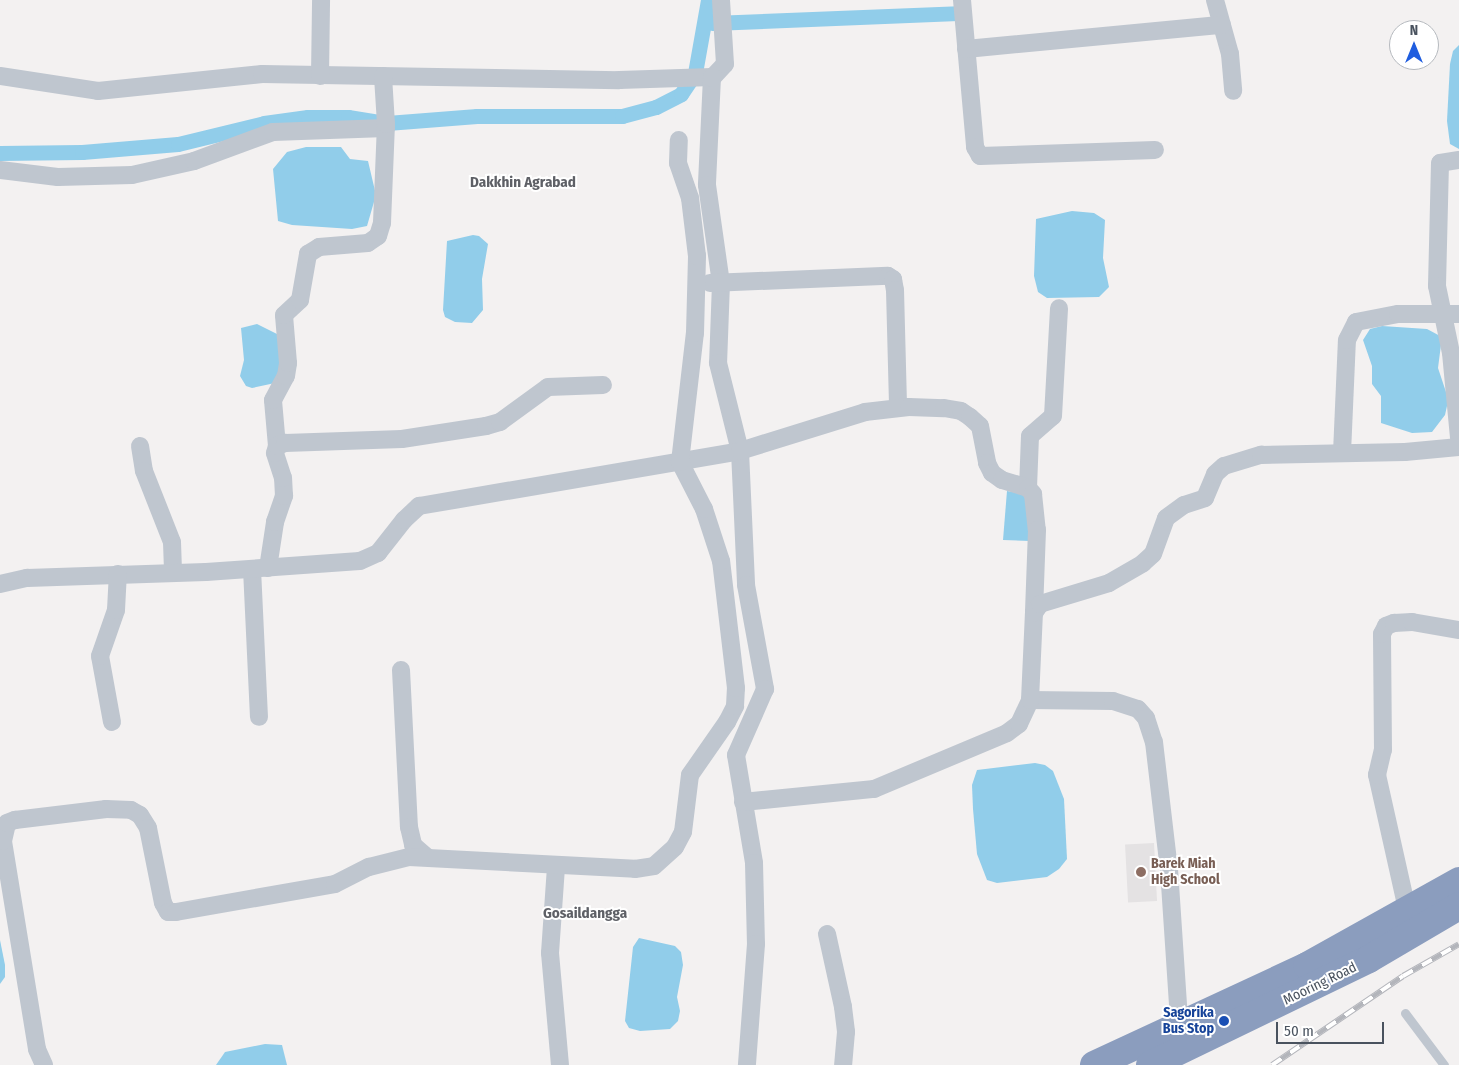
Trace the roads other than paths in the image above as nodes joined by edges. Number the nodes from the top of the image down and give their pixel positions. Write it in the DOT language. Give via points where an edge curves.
graph roads {
  1 [pos="321,0"];
  2 [pos="721,0"];
  3 [pos="962,0"];
  4 [pos="1215,0"];
  5 [pos="1222,25"];
  6 [pos="966,50"];
  7 [pos="0,76"];
  8 [pos="320,76"];
  9 [pos="709,77"];
  10 [pos="384,81"];
  11 [pos="1234,91"];
  12 [pos="386,126"];
  13 [pos="680,140"];
  14 [pos="1155,150"];
  15 [pos="1459,160"];
  16 [pos="0,170"];
  17 [pos="697,283"];
  18 [pos="721,283"];
  19 [pos="1060,308"];
  20 [pos="1450,314"];
  21 [pos="603,385"];
  22 [pos="898,407"];
  23 [pos="1459,438"];
  24 [pos="140,446"];
  25 [pos="277,446"];
  26 [pos="1459,447"];
  27 [pos="740,451"];
  28 [pos="1342,453"];
  29 [pos="680,462"];
  30 [pos="1028,488"];
  31 [pos="260,569"];
  32 [pos="173,572"];
  33 [pos="118,574"];
  34 [pos="0,584"];
  35 [pos="1034,613"];
  36 [pos="1459,630"];
  37 [pos="401,670"];
  38 [pos="1030,700"];
  39 [pos="258,717"];
  40 [pos="112,722"];
  41 [pos="743,802"];
  42 [pos="426,857"];
  43 [pos="556,867"];
  44 [pos="1459,881"];
  45 [pos="1459,900"];
  46 [pos="1459,906"];
  47 [pos="1413,933"];
  48 [pos="827,934"];
  49 [pos="1404,1013"];
  50 [pos="1182,1050"];
  51 [pos="44,1065"];
  52 [pos="560,1065"];
  53 [pos="747,1065"];
  54 [pos="843,1065"];
  55 [pos="1094,1065"];
  56 [pos="1132,1065"];
  57 [pos="1150,1065"];
  58 [pos="1444,1065"];
  1 -- 8 [label="street"];
  2 -- 9 [label="street" via="725,64"];
  3 -- 6 [label="street"];
  4 -- 5 [label="street"];
  5 -- 6 [label="street"];
  5 -- 11 [label="street" via="1230,54"];
  6 -- 14 [label="street" via="975,146 980,156"];
  7 -- 8 [label="street" via="75,90 105,91 239,75"];
  8 -- 10 [label="street"];
  9 -- 10 [label="street"];
  9 -- 18 [label="street" via="708,192"];
  10 -- 12 [label="street"];
  12 -- 16 [label="street" via="273,132 194,161 132,176 58,177"];
  12 -- 25 [label="street" via="382,223 378,236 368,243 319,247 308,254 300,300 284,315 288,363 286,376 273,400"];
  13 -- 17 [label="street" via="678,163 690,198"];
  15 -- 20 [label="street" via="1440,163 1437,286"];
  17 -- 18 [label="street"];
  17 -- 29 [label="street"];
  18 -- 22 [label="street" via="888,276 893,280 895,290"];
  18 -- 27 [label="street" via="719,371"];
  19 -- 30 [label="street" via="1053,416 1030,436"];
  20 -- 23 [label="street"];
  20 -- 28 [label="street" via="1378,316 1356,322 1347,340"];
  21 -- 25 [label="street" via="548,387 523,402 500,422 486,426 402,439 285,443"];
  22 -- 27 [label="street" via="866,412"];
  22 -- 30 [label="street" via="944,408 970,416 980,426 992,473 1002,480"];
  24 -- 32 [label="street" via="144,471 172,542"];
  25 -- 31 [label="street" via="275,453 283,478 284,496 275,522 272,556"];
  26 -- 28 [label="street"];
  27 -- 29 [label="street"];
  27 -- 41 [label="street" via="746,585 765,689 736,755"];
  28 -- 35 [label="street" via="1261,455 1224,466 1215,474 1205,498 1184,505 1166,518 1153,554 1143,563 1109,583 1054,597 1040,604"];
  29 -- 31 [label="street" via="419,506 378,553 360,561"];
  29 -- 43 [label="street" via="704,509 721,561 736,670 735,706 719,737 690,775 683,832 662,860 654,866 635,869"];
  30 -- 35 [label="street" via="1036,504"];
  31 -- 32 [label="street"];
  31 -- 39 [label="street"];
  32 -- 33 [label="street"];
  33 -- 34 [label="street" via="27,578"];
  33 -- 40 [label="street" via="116,610 100,656"];
  35 -- 38 [label="street"];
  36 -- 47 [label="street" via="1412,622 1386,626 1382,634 1383,750 1377,775 1400,888"];
  37 -- 42 [label="street" via="409,827 413,845"];
  38 -- 41 [label="street" via="1019,724 1007,733 874,789"];
  38 -- 50 [label="street" via="1113,701 1138,709 1146,718 1154,742 1169,869"];
  41 -- 53 [label="street" via="754,863 756,944"];
  42 -- 43 [label="street"];
  42 -- 51 [label="street" via="409,857 369,867 335,884 317,888 185,912 168,912 159,891 148,828 140,815 131,810 106,809 15,820 7,824 3,832 5,857 37,1049"];
  43 -- 52 [label="street" via="550,953"];
  44 -- 55 [label="highway" via="1307,966"];
  45 -- 56 [label="highway" via="1353,960"];
  46 -- 47 [label="highway, Mooring Road"];
  47 -- 50 [label="highway, Mooring Road" via="1312,989"];
  48 -- 54 [label="street" via="846,1032"];
  49 -- 58 [label="lane"];
  50 -- 57 [label="highway, Mooring Road"];
}
